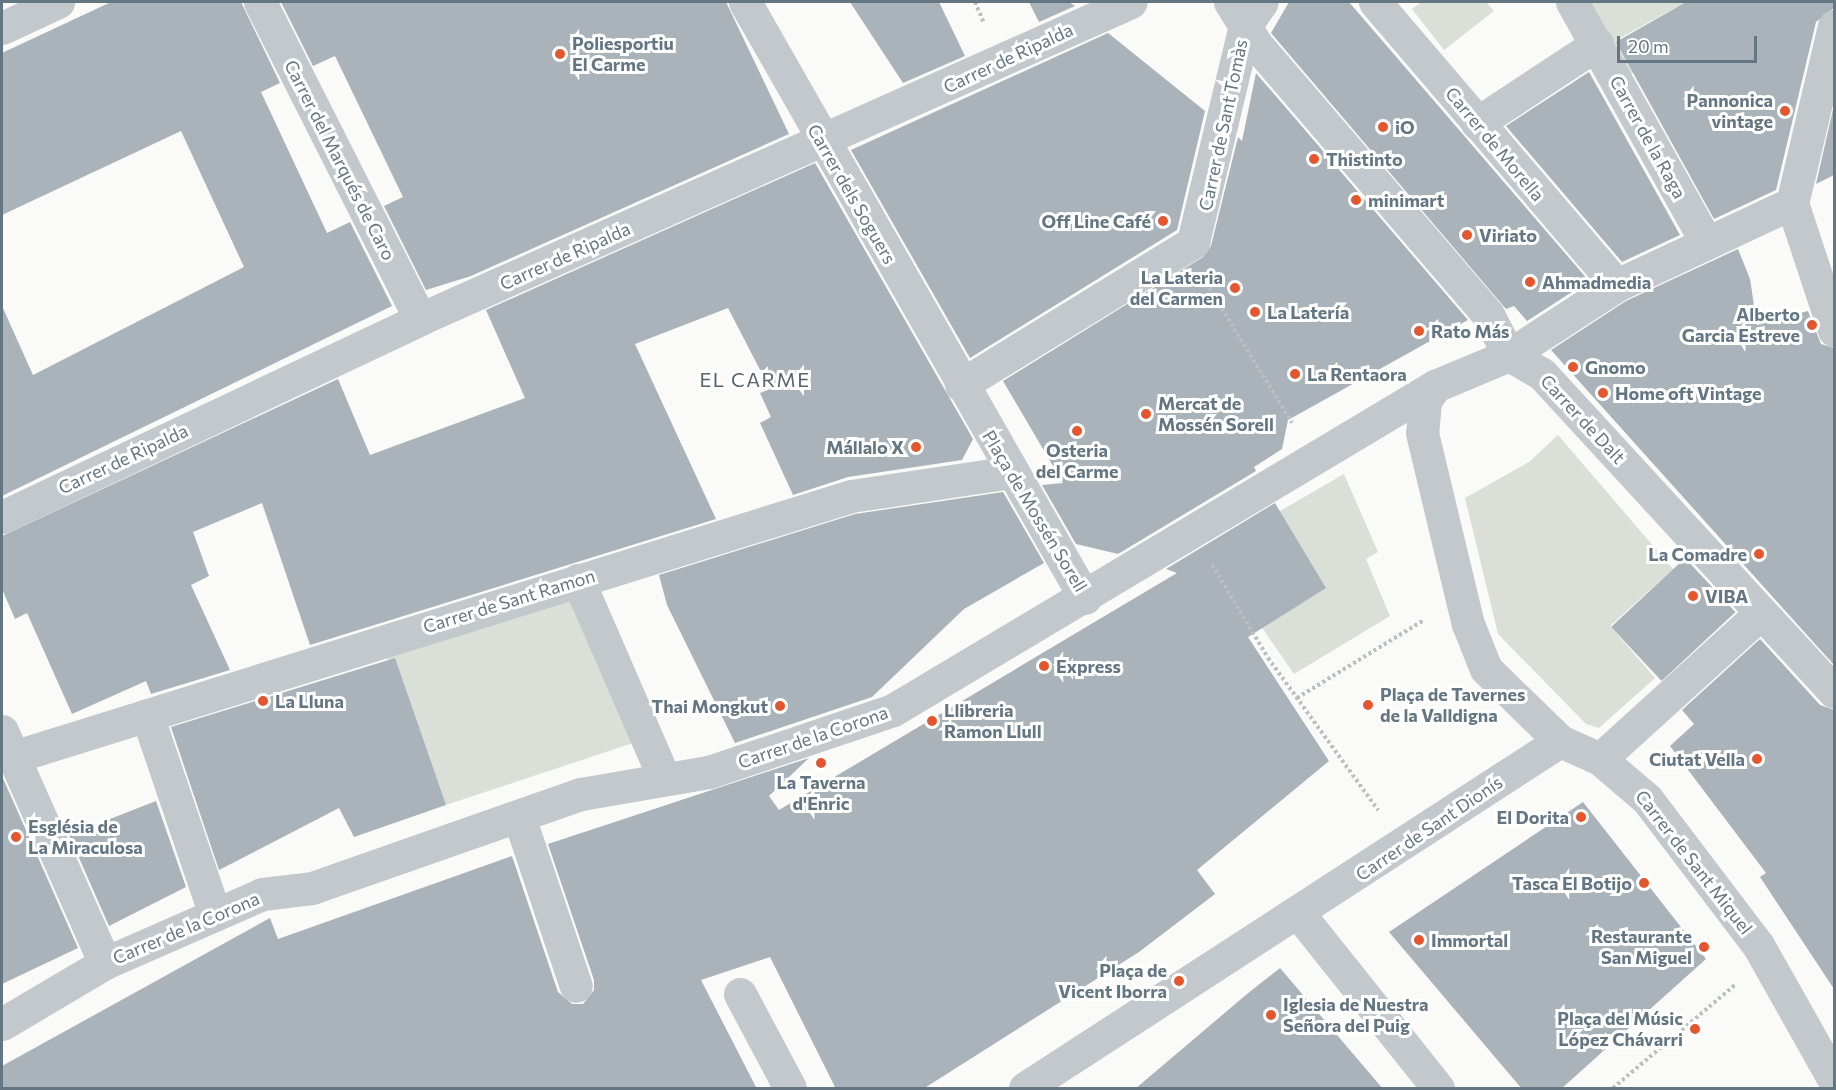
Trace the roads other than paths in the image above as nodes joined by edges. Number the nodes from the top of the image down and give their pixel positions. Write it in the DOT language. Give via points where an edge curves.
graph roads {
  1 [pos="58,2"];
  2 [pos="260,2"];
  3 [pos="745,2"];
  4 [pos="1131,2"];
  5 [pos="1572,2"];
  6 [pos="1380,3"];
  7 [pos="1245,10"];
  8 [pos="1834,26"];
  9 [pos="2,28"];
  10 [pos="1597,44"];
  11 [pos="1477,123"];
  12 [pos="822,143"];
  13 [pos="1792,203"];
  14 [pos="1706,242"];
  15 [pos="1617,285"];
  16 [pos="420,319"];
  17 [pos="1834,330"];
  18 [pos="1509,355"];
  19 [pos="961,385"];
  20 [pos="1435,386"];
  21 [pos="1011,472"];
  22 [pos="2,517"];
  23 [pos="578,580"];
  24 [pos="1085,598"];
  25 [pos="1759,615"];
  26 [pos="1834,692"];
  27 [pos="147,715"];
  28 [pos="1560,741"];
  29 [pos="7,744"];
  30 [pos="1600,759"];
  31 [pos="664,778"];
  32 [pos="519,817"];
  33 [pos="1299,914"];
  34 [pos="215,915"];
  35 [pos="105,963"];
  36 [pos="576,986"];
  37 [pos="740,994"];
  38 [pos="2,1024"];
  39 [pos="1834,1080"];
  40 [pos="790,1089"];
  41 [pos="1025,1089"];
  42 [pos="1438,1089"];
  1 -- 9 [label="street"];
  2 -- 16 [label="street, Carrer del Marqués de Caro"];
  3 -- 12 [label="street, Carrer dels Soguers"];
  4 -- 12 [label="street, Carrer de Ripalda"];
  5 -- 10 [label="street, Carrer de la Raga"];
  6 -- 11 [label="street, Carrer de Morella"];
  7 -- 18 [label="street" via="1488,315"];
  7 -- 19 [label="street, Carrer de Sant Tomàs" via="1193,262"];
  8 -- 13 [label="street"];
  10 -- 11 [label="street"];
  10 -- 14 [label="street, Carrer de la Raga"];
  11 -- 15 [label="street, Carrer de Morella"];
  12 -- 16 [label="street, Carrer de Ripalda"];
  12 -- 19 [label="street, Carrer dels Soguers"];
  13 -- 14 [label="street, Plaça de Mossén Sorell"];
  13 -- 17 [label="street"];
  14 -- 15 [label="street, Plaça de Mossén Sorell"];
  15 -- 18 [label="street, Plaça de Mossén Sorell"];
  16 -- 22 [label="street, Carrer de Ripalda"];
  18 -- 20 [label="street, Plaça de Mossén Sorell"];
  18 -- 25 [label="street, Carrer de Dalt" via="1542,374"];
  19 -- 21 [label="street, Plaça de Mossén Sorell"];
  20 -- 24 [label="street, Plaça de Mossén Sorell"];
  20 -- 28 [label="street, Carrer de Sant Miquel" via="1425,401 1422,433 1476,649 1486,669"];
  21 -- 23 [label="street, Carrer de Sant Ramon" via="851,496"];
  21 -- 24 [label="street, Plaça de Mossén Sorell"];
  23 -- 27 [label="street, Carrer de Sant Ramon"];
  23 -- 31 [label="street"];
  24 -- 31 [label="street, Carrer de la Corona" via="892,710 750,760"];
  25 -- 26 [label="street, Carrer de Dalt"];
  25 -- 30 [label="street"];
  27 -- 29 [label="street, Carrer de Sant Ramon"];
  27 -- 34 [label="street"];
  28 -- 30 [label="street, Carrer de Sant Miquel"];
  28 -- 33 [label="street, Carrer de Sant Dionís"];
  29 -- 35 [label="street"];
  30 -- 39 [label="street, Carrer de Sant Miquel" via="1633,784 1710,876 1758,945"];
  31 -- 32 [label="street, Carrer de la Corona" via="581,794"];
  32 -- 34 [label="street, Carrer de la Corona" via="312,888 262,894"];
  32 -- 36 [label="street"];
  33 -- 41 [label="street"];
  33 -- 42 [label="street"];
  34 -- 35 [label="street, Carrer de la Corona"];
  35 -- 38 [label="street, Carrer de la Corona"];
  37 -- 40 [label="street"];
}
